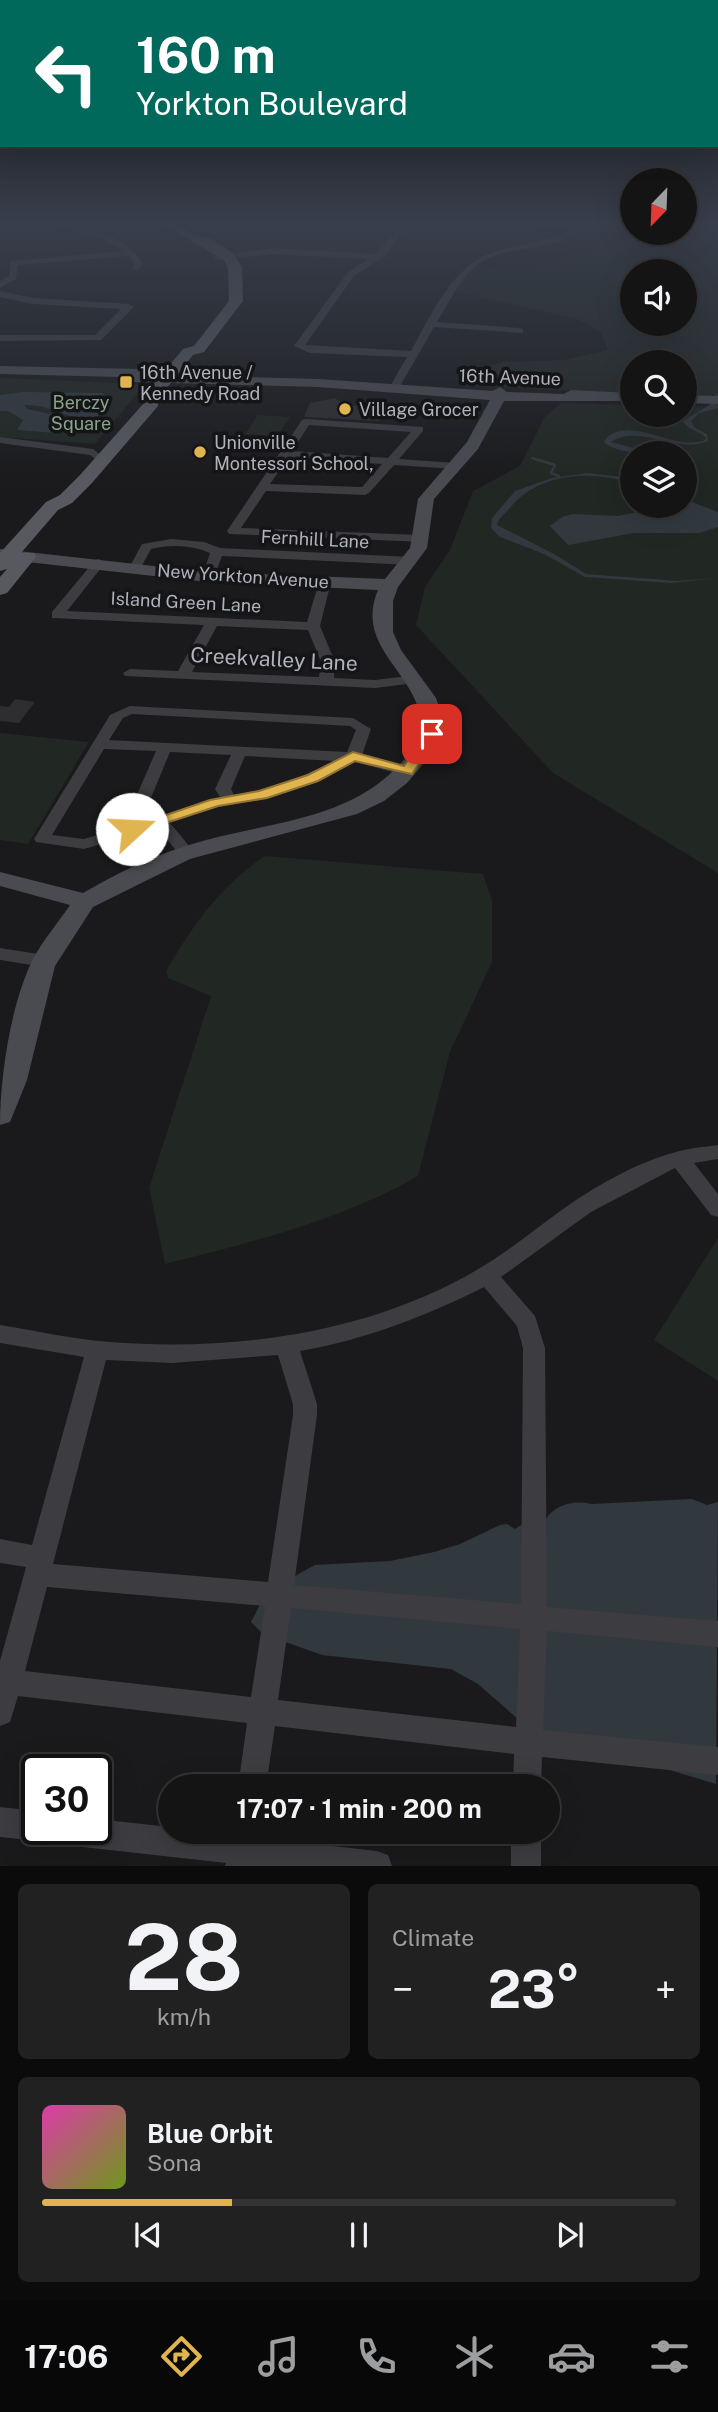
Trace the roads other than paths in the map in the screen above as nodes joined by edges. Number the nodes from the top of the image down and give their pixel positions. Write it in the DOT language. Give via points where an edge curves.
graph roads {
  1 [pos="125,311"];
  2 [pos="228,311"];
  3 [pos="324,311"];
  4 [pos="440,311"];
  5 [pos="432,324"];
  6 [pos="520,331"];
  7 [pos="0,338"];
  8 [pos="415,355"];
  9 [pos="3,370"];
  10 [pos="176,377"];
  11 [pos="394,388"];
  12 [pos="499,393"];
  13 [pos="620,397"];
  14 [pos="697,399"];
  15 [pos="718,400"];
  16 [pos="0,440"];
  17 [pos="119,441"];
  18 [pos="66,447"];
  19 [pos="285,454"];
  20 [pos="102,461"];
  21 [pos="392,461"];
  22 [pos="456,466"];
  23 [pos="263,487"];
  24 [pos="420,539"];
  25 [pos="217,552"];
  26 [pos="11,554"];
  27 [pos="411,561"];
  28 [pos="99,563"];
  29 [pos="135,568"];
  30 [pos="208,577"];
  31 [pos="325,582"];
  32 [pos="388,585"];
  33 [pos="0,589"];
  34 [pos="213,622"];
  35 [pos="313,626"];
  36 [pos="130,673"];
  37 [pos="182,676"];
  38 [pos="416,679"];
  39 [pos="326,683"];
  40 [pos="100,744"];
  41 [pos="165,747"];
  42 [pos="240,751"];
  43 [pos="353,757"];
  44 [pos="407,771"];
  45 [pos="229,800"];
  46 [pos="158,819"];
  47 [pos="187,853"];
  48 [pos="0,879"];
  49 [pos="85,902"];
  50 [pos="0,954"];
  51 [pos="45,961"];
  52 [pos="0,1115"];
  53 [pos="718,1153"];
  54 [pos="679,1158"];
  55 [pos="718,1209"];
  56 [pos="487,1275"];
  57 [pos="0,1334"];
  58 [pos="287,1345"];
  59 [pos="97,1350"];
  60 [pos="0,1551"];
  61 [pos="39,1566"];
  62 [pos="280,1595"];
  63 [pos="534,1618"];
  64 [pos="718,1634"];
  65 [pos="4,1682"];
  66 [pos="0,1712"];
  67 [pos="264,1712"];
  68 [pos="527,1742"];
  69 [pos="718,1761"];
  70 [pos="254,1774"];
  71 [pos="527,1774"];
  72 [pos="0,1822"];
  73 [pos="21,1824"];
  74 [pos="112,1835"];
  75 [pos="526,1844"];
  76 [pos="243,1850"];
  77 [pos="377,1866"];
  78 [pos="526,1866"];
  1 -- 7 [label="street" via="98,338"];
  2 -- 10 [label="main road" via="199,349 202,354"];
  3 -- 8 [label="street" via="299,346"];
  4 -- 5 [label="street"];
  5 -- 6 [label="street"];
  5 -- 8 [label="street"];
  8 -- 11 [label="street"];
  9 -- 10 [label="street, 16th Avenue"];
  10 -- 11 [label="street, 16th Avenue"];
  10 -- 17 [label="main road" via="164,400 152,403"];
  11 -- 12 [label="street, 16th Avenue"];
  12 -- 13 [label="street, 16th Avenue" via="571,399"];
  12 -- 22 [label="street" via="491,419"];
  14 -- 15 [label="street"];
  16 -- 18 [label="street"];
  17 -- 18 [label="street"];
  17 -- 20 [label="main road"];
  18 -- 20 [label="street" via="96,453"];
  19 -- 21 [label="street"];
  19 -- 21 [label="street" via="306,422 419,429"];
  19 -- 23 [label="street"];
  20 -- 26 [label="main road" via="66,499 66,509"];
  21 -- 22 [label="street"];
  21 -- 23 [label="street" via="365,491"];
  22 -- 24 [label="street" via="424,502"];
  23 -- 24 [label="street" via="233,531"];
  24 -- 27 [label="street"];
  25 -- 27 [label="street, Fernhill Lane"];
  25 -- 29 [label="street, Fernhill Lane" via="207,546 153,544 146,547"];
  25 -- 30 [label="street"];
  26 -- 28 [label="street, New Yorkton Avenue"];
  26 -- 33 [label="main road"];
  27 -- 32 [label="street"];
  28 -- 29 [label="street, New Yorkton Avenue"];
  28 -- 34 [label="street, Island Green Lane" via="57,615"];
  29 -- 30 [label="street, New Yorkton Avenue"];
  30 -- 31 [label="street, New Yorkton Avenue"];
  31 -- 32 [label="street, New Yorkton Avenue"];
  31 -- 35 [label="street"];
  32 -- 38 [label="street" via="382,610 384,635 396,658"];
  34 -- 35 [label="street, Island Green Lane"];
  34 -- 37 [label="street"];
  35 -- 39 [label="street" via="328,662"];
  36 -- 37 [label="street, Creekvalley Lane"];
  37 -- 39 [label="street, Creekvalley Lane"];
  38 -- 39 [label="street, Creekvalley Lane"];
  38 -- 44 [label="street" via="434,718 432,734"];
  40 -- 41 [label="street"];
  40 -- 43 [label="street" via="117,715 130,710 353,722 364,729"];
  40 -- 46 [label="street" via="42,839 84,844"];
  41 -- 42 [label="street"];
  41 -- 46 [label="street" via="140,806"];
  42 -- 43 [label="street"];
  42 -- 45 [label="street" via="223,789"];
  43 -- 44 [label="street"];
  43 -- 45 [label="street" via="313,778 262,795"];
  44 -- 47 [label="street" via="384,792 360,804 289,829"];
  45 -- 46 [label="street"];
  46 -- 47 [label="street"];
  47 -- 49 [label="street"];
  48 -- 49 [label="street"];
  49 -- 51 [label="street"];
  50 -- 51 [label="street"];
  51 -- 52 [label="street" via="24,1047"];
  53 -- 54 [label="street"];
  54 -- 55 [label="street"];
  54 -- 56 [label="street" via="596,1198"];
  56 -- 58 [label="street" via="405,1313"];
  56 -- 63 [label="street" via="527,1322 534,1348"];
  57 -- 59 [label="street"];
  58 -- 59 [label="street" via="191,1354"];
  58 -- 62 [label="street" via="305,1415"];
  59 -- 61 [label="street"];
  60 -- 61 [label="street"];
  61 -- 62 [label="street"];
  61 -- 65 [label="street"];
  62 -- 63 [label="street"];
  62 -- 67 [label="street"];
  63 -- 64 [label="street"];
  63 -- 68 [label="street"];
  65 -- 66 [label="street"];
  65 -- 67 [label="street"];
  67 -- 68 [label="street"];
  67 -- 70 [label="street"];
  68 -- 69 [label="street"];
  68 -- 71 [label="street"];
  72 -- 73 [label="street"];
  74 -- 76 [label="street"];
  75 -- 78 [label="street"];
  76 -- 77 [label="street"];
}
